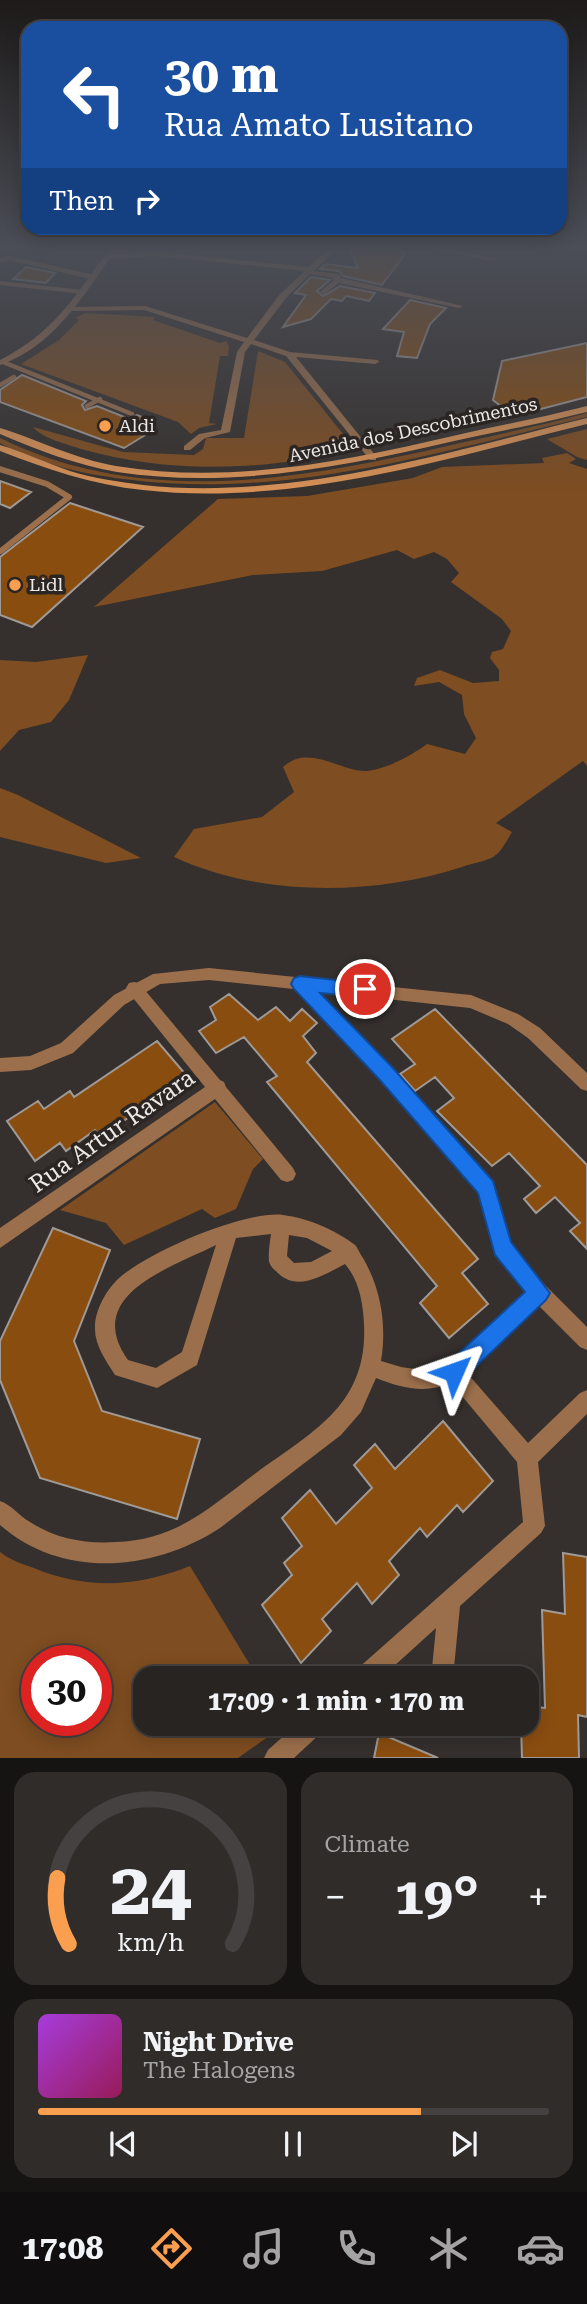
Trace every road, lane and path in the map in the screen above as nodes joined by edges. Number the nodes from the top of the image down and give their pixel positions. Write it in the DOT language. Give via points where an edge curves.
graph roads {
  1 [pos="51,330"];
  2 [pos="211,330"];
  3 [pos="257,330"];
  4 [pos="248,343"];
  5 [pos="289,354"];
  6 [pos="2,362"];
  7 [pos="375,362"];
  8 [pos="14,377"];
  9 [pos="0,385"];
  10 [pos="100,399"];
  11 [pos="87,406"];
  12 [pos="587,409"];
  13 [pos="132,414"];
  14 [pos="587,421"];
  15 [pos="0,431"];
  16 [pos="187,447"];
  17 [pos="0,448"];
  18 [pos="373,458"];
  19 [pos="0,469"];
  20 [pos="1,551"];
  21 [pos="300,984"];
  22 [pos="134,988"];
  23 [pos="0,1065"];
  24 [pos="587,1084"];
  25 [pos="218,1087"];
  26 [pos="287,1174"];
  27 [pos="281,1223"];
  28 [pos="229,1231"];
  29 [pos="0,1239"];
  30 [pos="350,1252"];
  31 [pos="539,1293"];
  32 [pos="587,1340"];
  33 [pos="369,1366"];
  34 [pos="454,1372"];
  35 [pos="587,1400"];
  36 [pos="527,1458"];
  37 [pos="0,1511"];
  38 [pos="450,1601"];
  39 [pos="385,1666"];
  40 [pos="443,1666"];
  41 [pos="301,1736"];
  42 [pos="276,1758"];
  1 -- 6 [label="street"];
  2 -- 4 [label="street"];
  3 -- 4 [label="street"];
  4 -- 5 [label="street"];
  4 -- 16 [label="street" via="239,356 226,432 202,436"];
  5 -- 7 [label="street"];
  5 -- 18 [label="street"];
  6 -- 10 [label="lane"];
  8 -- 9 [label="lane"];
  10 -- 11 [label="lane"];
  10 -- 13 [label="lane"];
  12 -- 18 [label="main road, Avenida dos Descobrimentos"];
  14 -- 17 [label="main road, Avenida dos Descobrimentos" via="332,481 235,489 170,488 83,476"];
  15 -- 18 [label="main road, Avenida dos Descobrimentos" via="53,455 170,476 303,472"];
  19 -- 20 [label="lane" via="47,484 69,497"];
  21 -- 22 [label="street" via="183,974"];
  21 -- 24 [label="street" via="471,1002 534,1033"];
  21 -- 31 [label="street" via="486,1188 502,1248"];
  22 -- 23 [label="street" via="67,1048 31,1063"];
  22 -- 25 [label="street, Rua Artur Ravara"];
  25 -- 26 [label="street, Rua Artur Ravara"];
  25 -- 29 [label="street, Rua Artur Ravara"];
  27 -- 28 [label="street"];
  27 -- 30 [label="street" via="316,1231"];
  27 -- 30 [label="street" via="278,1260 291,1272 312,1271"];
  28 -- 28 [label="street" via="132,1275 112,1301 104,1322 108,1347 122,1368 157,1378 190,1358"];
  30 -- 33 [label="street" via="365,1280 373,1311 374,1348"];
  31 -- 32 [label="street"];
  31 -- 34 [label="street"];
  33 -- 34 [label="street" via="407,1381 436,1381"];
  33 -- 37 [label="street" via="364,1386 344,1419 197,1530 155,1548 106,1555 57,1549 17,1529"];
  34 -- 36 [label="street"];
  35 -- 36 [label="street"];
  36 -- 38 [label="street" via="534,1526"];
  38 -- 39 [label="street"];
  38 -- 40 [label="street"];
  41 -- 42 [label="street"];
}
